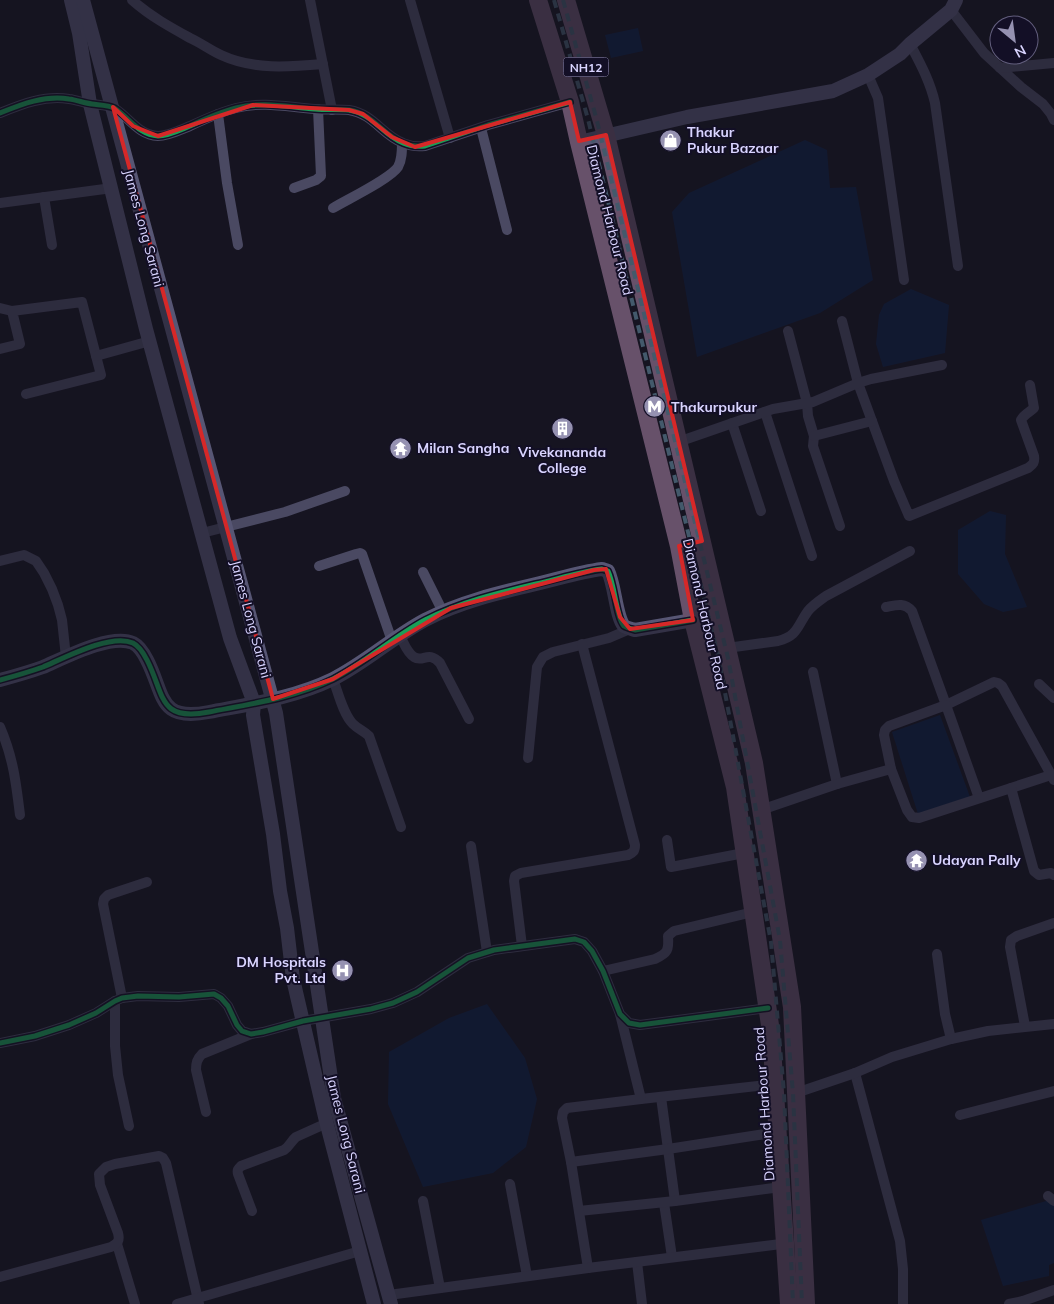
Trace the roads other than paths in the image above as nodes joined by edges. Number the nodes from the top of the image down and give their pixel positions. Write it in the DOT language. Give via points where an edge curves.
graph roads {
  1 [pos="71,0"];
  2 [pos="83,0"];
  3 [pos="132,0"];
  4 [pos="310,0"];
  5 [pos="410,0"];
  6 [pos="538,0"];
  7 [pos="566,0"];
  8 [pos="954,5"];
  9 [pos="910,44"];
  10 [pos="1054,63"];
  11 [pos="323,64"];
  12 [pos="1000,68"];
  13 [pos="868,75"];
  14 [pos="570,102"];
  15 [pos="90,104"];
  16 [pos="113,107"];
  17 [pos="318,109"];
  18 [pos="332,110"];
  19 [pos="0,113"];
  20 [pos="218,114"];
  21 [pos="1054,120"];
  22 [pos="480,128"];
  23 [pos="606,135"];
  24 [pos="450,138"];
  25 [pos="579,142"];
  26 [pos="402,143"];
  27 [pos="112,188"];
  28 [pos="294,188"];
  29 [pos="44,197"];
  30 [pos="0,203"];
  31 [pos="333,208"];
  32 [pos="507,230"];
  33 [pos="52,244"];
  34 [pos="238,245"];
  35 [pos="958,266"];
  36 [pos="904,280"];
  37 [pos="0,308"];
  38 [pos="12,311"];
  39 [pos="842,321"];
  40 [pos="788,331"];
  41 [pos="150,341"];
  42 [pos="0,349"];
  43 [pos="96,356"];
  44 [pos="942,365"];
  45 [pos="858,382"];
  46 [pos="1030,385"];
  47 [pos="26,394"];
  48 [pos="807,403"];
  49 [pos="766,412"];
  50 [pos="872,421"];
  51 [pos="732,423"];
  52 [pos="814,436"];
  53 [pos="678,442"];
  54 [pos="345,491"];
  55 [pos="760,511"];
  56 [pos="225,526"];
  57 [pos="840,526"];
  58 [pos="202,532"];
  59 [pos="702,541"];
  60 [pos="678,546"];
  61 [pos="910,551"];
  62 [pos="812,556"];
  63 [pos="0,561"];
  64 [pos="319,566"];
  65 [pos="423,572"];
  66 [pos="886,607"];
  67 [pos="443,612"];
  68 [pos="693,620"];
  69 [pos="630,629"];
  70 [pos="396,639"];
  71 [pos="582,644"];
  72 [pos="727,648"];
  73 [pos="66,657"];
  74 [pos="813,672"];
  75 [pos="333,679"];
  76 [pos="0,680"];
  77 [pos="1040,684"];
  78 [pos="1054,698"];
  79 [pos="273,700"];
  80 [pos="254,703"];
  81 [pos="946,705"];
  82 [pos="469,719"];
  83 [pos="0,727"];
  84 [pos="528,758"];
  85 [pos="891,769"];
  86 [pos="1053,777"];
  87 [pos="837,784"];
  88 [pos="1011,788"];
  89 [pos="978,798"];
  90 [pos="761,810"];
  91 [pos="20,815"];
  92 [pos="400,827"];
  93 [pos="667,840"];
  94 [pos="471,846"];
  95 [pos="744,853"];
  96 [pos="1054,875"];
  97 [pos="147,882"];
  98 [pos="753,912"];
  99 [pos="1054,923"];
  100 [pos="522,946"];
  101 [pos="487,952"];
  102 [pos="937,954"];
  103 [pos="603,971"];
  104 [pos="119,1000"];
  105 [pos="768,1008"];
  106 [pos="620,1014"];
  107 [pos="322,1017"];
  108 [pos="303,1021"];
  109 [pos="1054,1024"];
  110 [pos="1025,1026"];
  111 [pos="251,1034"];
  112 [pos="793,1035"];
  113 [pos="771,1036"];
  114 [pos="951,1039"];
  115 [pos="0,1044"];
  116 [pos="855,1072"];
  117 [pos="775,1084"];
  118 [pos="1054,1091"];
  119 [pos="796,1093"];
  120 [pos="661,1097"];
  121 [pos="641,1099"];
  122 [pos="206,1112"];
  123 [pos="960,1115"];
  124 [pos="327,1122"];
  125 [pos="129,1126"];
  126 [pos="778,1132"];
  127 [pos="668,1149"];
  128 [pos="571,1162"];
  129 [pos="510,1184"];
  130 [pos="781,1187"];
  131 [pos="422,1201"];
  132 [pos="676,1201"];
  133 [pos="664,1203"];
  134 [pos="252,1211"];
  135 [pos="579,1211"];
  136 [pos="803,1242"];
  137 [pos="117,1244"];
  138 [pos="785,1244"];
  139 [pos="360,1251"];
  140 [pos="672,1257"];
  141 [pos="637,1262"];
  142 [pos="588,1268"];
  143 [pos="526,1276"];
  144 [pos="0,1277"];
  145 [pos="440,1288"];
  146 [pos="1054,1290"];
  147 [pos="390,1300"];
  148 [pos="199,1301"];
  149 [pos="373,1301"];
  150 [pos="1034,1301"];
  151 [pos="135,1304"];
  152 [pos="177,1304"];
  153 [pos="642,1304"];
  154 [pos="789,1304"];
  155 [pos="806,1304"];
  156 [pos="903,1304"];
  157 [pos="1009,1304"];
  1 -- 15 [label="main road"];
  2 -- 16 [label="main road, James Long Sarani"];
  3 -- 11 [label="street" via="155,18 234,60 276,67"];
  4 -- 11 [label="street"];
  5 -- 24 [label="street"];
  6 -- 14 [label="highway, Diamond Harbour Road / NH12"];
  7 -- 23 [label="highway, Diamond Harbour Road / NH12"];
  8 -- 9 [label="main road"];
  8 -- 12 [label="street" via="984,53"];
  9 -- 13 [label="main road"];
  9 -- 35 [label="street" via="926,74 935,103"];
  10 -- 12 [label="street"];
  11 -- 18 [label="street"];
  12 -- 21 [label="street" via="1043,104"];
  13 -- 23 [label="main road" via="833,91"];
  13 -- 36 [label="street" via="878,98"];
  14 -- 22 [label="street"];
  14 -- 25 [label="highway, Diamond Harbour Road / NH12"];
  15 -- 16 [label="street"];
  15 -- 19 [label="street" via="68,99 42,99"];
  15 -- 27 [label="main road"];
  16 -- 20 [label="street" via="133,126 158,136"];
  16 -- 56 [label="main road, James Long Sarani"];
  17 -- 18 [label="street"];
  17 -- 20 [label="street" via="253,104"];
  17 -- 28 [label="street" via="321,176"];
  18 -- 26 [label="street" via="363,114"];
  20 -- 34 [label="street"];
  22 -- 24 [label="street"];
  22 -- 32 [label="street"];
  23 -- 25 [label="main road"];
  23 -- 53 [label="highway, Diamond Harbour Road / NH12"];
  24 -- 26 [label="street" via="425,146"];
  25 -- 60 [label="highway, Diamond Harbour Road / NH12"];
  26 -- 31 [label="street" via="397,168"];
  27 -- 29 [label="street"];
  27 -- 41 [label="main road"];
  29 -- 30 [label="street"];
  29 -- 33 [label="street"];
  37 -- 38 [label="street"];
  38 -- 42 [label="street" via="20,344"];
  38 -- 43 [label="street" via="82,302"];
  39 -- 45 [label="street"];
  40 -- 48 [label="street"];
  41 -- 43 [label="street"];
  41 -- 58 [label="main road"];
  43 -- 47 [label="street" via="101,375"];
  44 -- 45 [label="street"];
  45 -- 48 [label="street"];
  45 -- 50 [label="street"];
  46 -- 50 [label="street" via="1034,408 1021,420 1034,456 1033,464 909,516"];
  48 -- 49 [label="street"];
  48 -- 52 [label="street"];
  49 -- 51 [label="street"];
  49 -- 62 [label="street"];
  50 -- 52 [label="street"];
  51 -- 53 [label="street"];
  51 -- 55 [label="street"];
  52 -- 57 [label="street" via="813,446"];
  53 -- 59 [label="highway, Diamond Harbour Road / NH12"];
  54 -- 56 [label="street" via="285,512"];
  56 -- 58 [label="street"];
  56 -- 79 [label="main road, James Long Sarani"];
  58 -- 80 [label="main road" via="230,638"];
  59 -- 60 [label="highway"];
  59 -- 72 [label="highway, Diamond Harbour Road / NH12"];
  60 -- 68 [label="highway, Diamond Harbour Road / NH12"];
  61 -- 72 [label="street" via="815,603 786,640"];
  63 -- 73 [label="street" via="24,555 36,561 58,604"];
  64 -- 70 [label="street" via="362,554"];
  65 -- 67 [label="street"];
  66 -- 81 [label="street" via="904,604 912,610"];
  67 -- 69 [label="main road" via="473,600 602,569 608,571 620,617 624,626"];
  67 -- 70 [label="main road"];
  68 -- 69 [label="main road"];
  68 -- 95 [label="highway, Diamond Harbour Road / NH12" via="735,787"];
  69 -- 71 [label="street"];
  70 -- 75 [label="main road"];
  70 -- 82 [label="street" via="413,657 431,657 440,663"];
  71 -- 84 [label="street" via="543,657 537,667"];
  71 -- 100 [label="street" via="635,850 628,855 515,876"];
  72 -- 90 [label="highway, Diamond Harbour Road / NH12" via="754,763"];
  73 -- 76 [label="main road"];
  73 -- 80 [label="main road" via="107,642 132,643 149,664 162,698 180,714"];
  74 -- 87 [label="street"];
  75 -- 79 [label="main road"];
  75 -- 92 [label="street" via="352,723 369,736"];
  77 -- 78 [label="street"];
  79 -- 80 [label="main road"];
  79 -- 107 [label="main road, James Long Sarani"];
  80 -- 108 [label="main road" via="253,715 293,979"];
  81 -- 85 [label="street" via="885,730"];
  81 -- 86 [label="street" via="989,684 998,683"];
  81 -- 89 [label="street"];
  83 -- 91 [label="street" via="16,776"];
  85 -- 87 [label="street"];
  85 -- 89 [label="street" via="912,817 920,818"];
  86 -- 88 [label="street"];
  87 -- 90 [label="street"];
  88 -- 89 [label="street"];
  88 -- 96 [label="street" via="1034,871 1039,875"];
  90 -- 112 [label="highway, Diamond Harbour Road / NH12" via="792,1007"];
  93 -- 95 [label="street" via="671,867"];
  94 -- 101 [label="street"];
  95 -- 98 [label="highway, Diamond Harbour Road / NH12"];
  97 -- 104 [label="street" via="104,899"];
  98 -- 103 [label="street" via="674,931 668,936 668,948 661,956"];
  98 -- 105 [label="highway, Diamond Harbour Road / NH12"];
  99 -- 110 [label="street" via="1011,940"];
  100 -- 101 [label="street"];
  100 -- 103 [label="street" via="575,939 584,942 592,951"];
  101 -- 107 [label="street" via="468,958 417,992 394,1003"];
  102 -- 114 [label="street"];
  103 -- 106 [label="street"];
  104 -- 111 [label="street" via="138,996 214,994 228,1006 242,1031"];
  104 -- 115 [label="street" via="69,1025"];
  104 -- 125 [label="street" via="114,1046"];
  105 -- 106 [label="street" via="640,1025 629,1023"];
  105 -- 113 [label="highway, Diamond Harbour Road / NH12"];
  106 -- 121 [label="street"];
  107 -- 108 [label="street"];
  107 -- 147 [label="main road, James Long Sarani" via="334,1098"];
  108 -- 111 [label="street"];
  108 -- 124 [label="main road"];
  109 -- 110 [label="street"];
  110 -- 114 [label="street"];
  111 -- 122 [label="street" via="198,1058 196,1070"];
  112 -- 113 [label="highway"];
  112 -- 119 [label="highway, Diamond Harbour Road / NH12"];
  113 -- 117 [label="highway, Diamond Harbour Road / NH12"];
  114 -- 116 [label="street"];
  116 -- 119 [label="street"];
  116 -- 156 [label="street" via="900,1242"];
  117 -- 120 [label="street"];
  117 -- 126 [label="highway, Diamond Harbour Road / NH12"];
  118 -- 123 [label="street"];
  119 -- 136 [label="highway, Diamond Harbour Road / NH12"];
  120 -- 121 [label="street"];
  120 -- 127 [label="street"];
  121 -- 128 [label="street" via="567,1108 562,1118"];
  124 -- 134 [label="street" via="296,1137 284,1150 239,1168 238,1174"];
  124 -- 139 [label="main road"];
  126 -- 127 [label="street"];
  126 -- 130 [label="highway, Diamond Harbour Road / NH12"];
  127 -- 128 [label="street"];
  127 -- 132 [label="street"];
  128 -- 135 [label="street"];
  129 -- 143 [label="street"];
  130 -- 132 [label="street"];
  130 -- 138 [label="highway, Diamond Harbour Road / NH12"];
  131 -- 145 [label="street"];
  132 -- 133 [label="street"];
  133 -- 135 [label="street"];
  133 -- 140 [label="street"];
  135 -- 142 [label="street"];
  136 -- 138 [label="street"];
  136 -- 155 [label="highway, Diamond Harbour Road / NH12"];
  137 -- 144 [label="street"];
  137 -- 148 [label="street" via="118,1233 99,1174 115,1164 163,1158"];
  137 -- 151 [label="street"];
  138 -- 140 [label="street"];
  138 -- 154 [label="highway, Diamond Harbour Road / NH12"];
  139 -- 148 [label="street"];
  139 -- 149 [label="main road"];
  140 -- 141 [label="street"];
  141 -- 142 [label="street"];
  141 -- 153 [label="street"];
  142 -- 143 [label="street"];
  143 -- 145 [label="street"];
  145 -- 147 [label="street"];
  146 -- 150 [label="street"];
  147 -- 149 [label="main road"];
  148 -- 152 [label="street"];
  150 -- 157 [label="street"];
}
